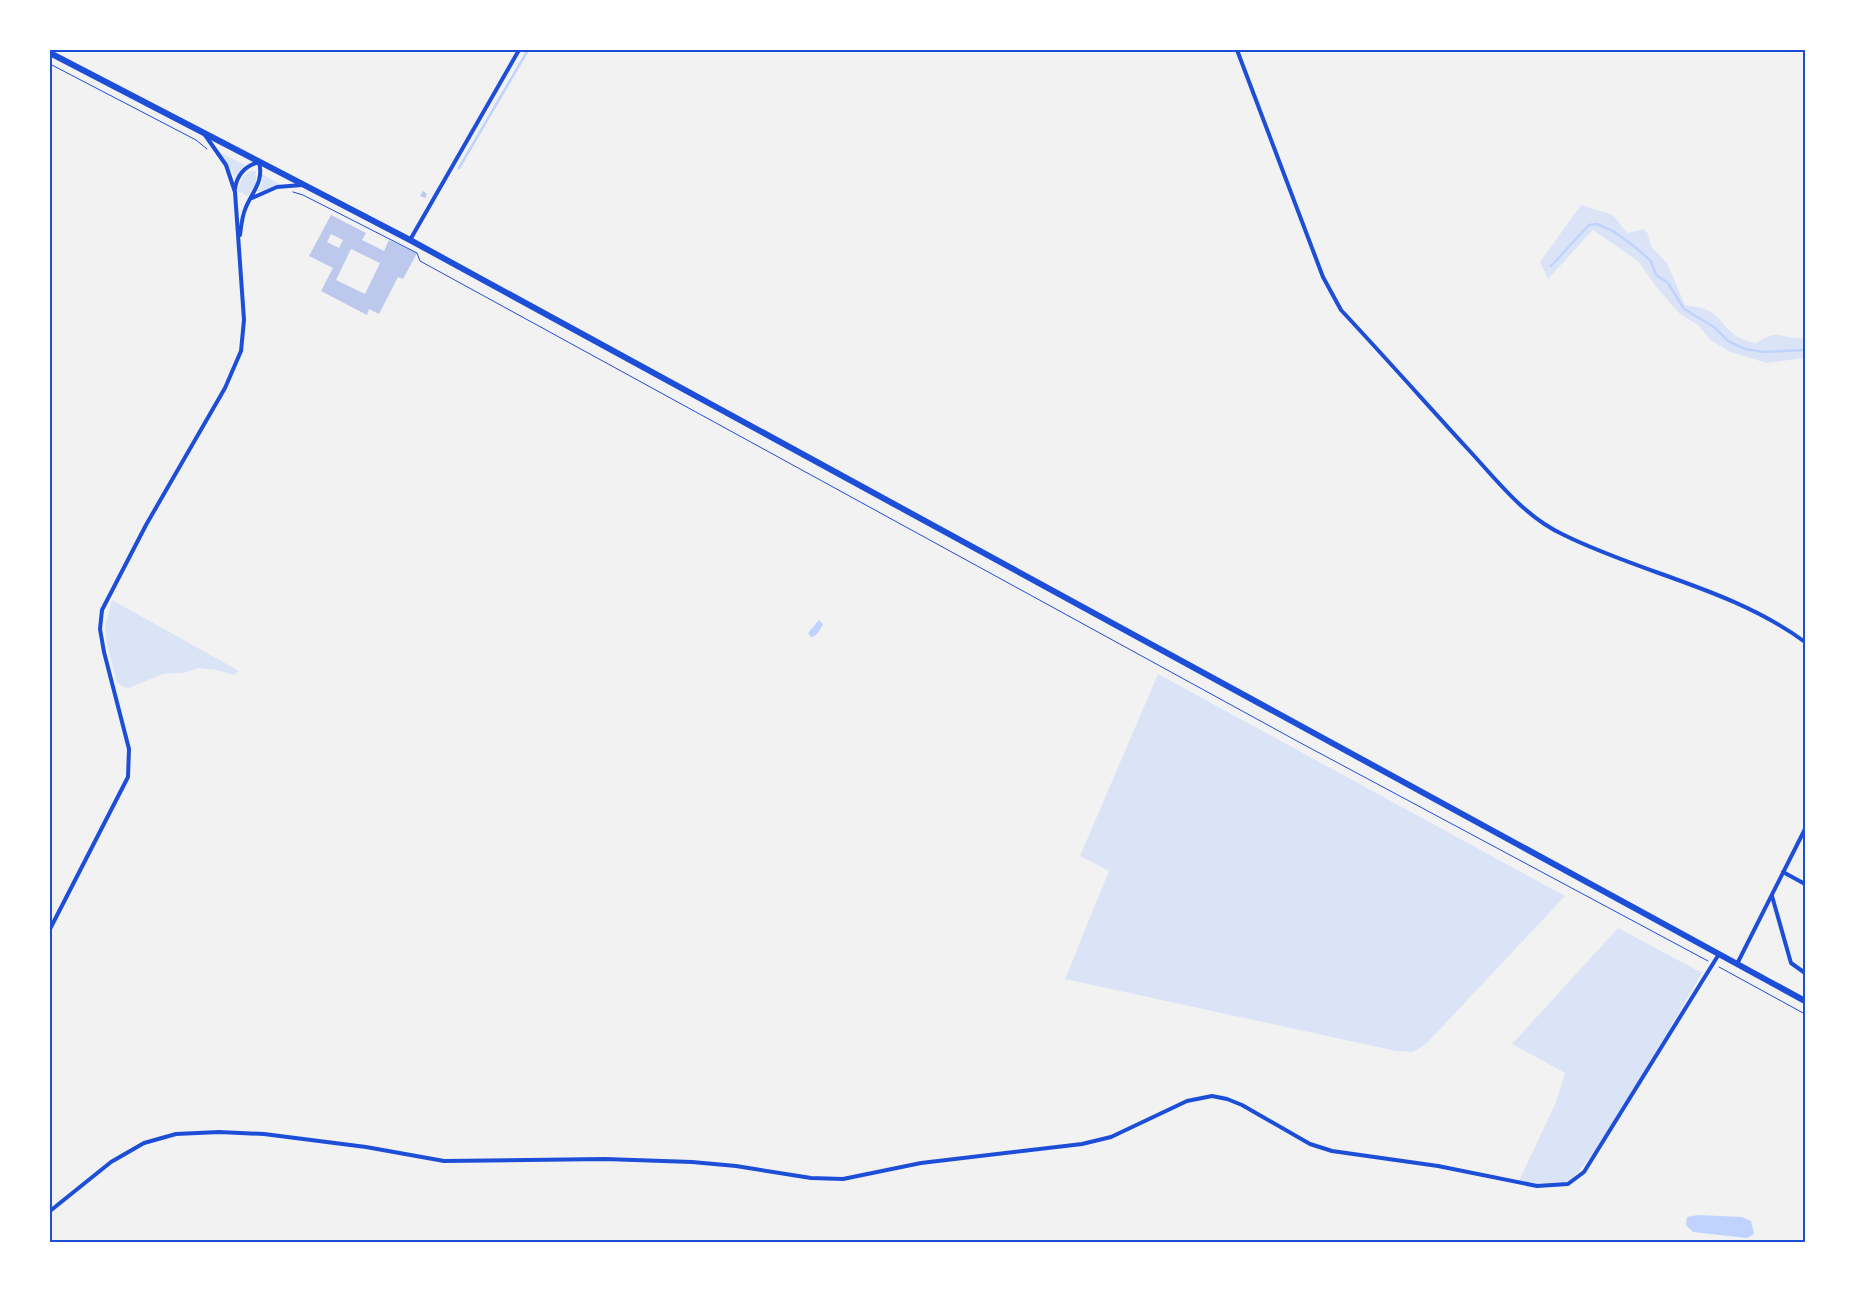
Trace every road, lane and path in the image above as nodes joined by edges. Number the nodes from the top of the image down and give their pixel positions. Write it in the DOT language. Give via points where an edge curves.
graph roads {
  1 [pos="519,50"];
  2 [pos="1237,50"];
  3 [pos="50,53"];
  4 [pos="50,64"];
  5 [pos="204,134"];
  6 [pos="209,151"];
  7 [pos="259,162"];
  8 [pos="303,185"];
  9 [pos="235,192"];
  10 [pos="292,192"];
  11 [pos="250,199"];
  12 [pos="410,240"];
  13 [pos="239,242"];
  14 [pos="1805,642"];
  15 [pos="1805,829"];
  16 [pos="1784,872"];
  17 [pos="1805,884"];
  18 [pos="1772,895"];
  19 [pos="50,929"];
  20 [pos="1719,954"];
  21 [pos="1712,963"];
  22 [pos="1737,964"];
  23 [pos="1805,973"];
  24 [pos="1805,1001"];
  25 [pos="1805,1014"];
  26 [pos="50,1211"];
  1 -- 12 [label="street"];
  2 -- 14 [label="street" via="1302,225 1331,293 1342,310 1519,504 1563,535 1736,601 1770,618"];
  3 -- 5 [label="main road"];
  4 -- 6 [label="path" via="196,140"];
  5 -- 7 [label="main road"];
  5 -- 9 [label="street" via="226,165"];
  7 -- 8 [label="main road"];
  7 -- 9 [label="street" via="242,171 236,179"];
  7 -- 11 [label="street" via="258,186"];
  8 -- 11 [label="street" via="277,187"];
  8 -- 12 [label="main road"];
  9 -- 13 [label="street"];
  10 -- 21 [label="path" via="418,253 420,261 1297,741"];
  11 -- 13 [label="street" via="243,216"];
  12 -- 20 [label="main road"];
  13 -- 19 [label="street" via="244,320 241,351 235,368 102,610 100,629 104,652 129,749 128,777"];
  15 -- 16 [label="street"];
  16 -- 17 [label="street"];
  16 -- 18 [label="street"];
  18 -- 22 [label="street"];
  18 -- 23 [label="street" via="1790,963"];
  20 -- 21 [label="street"];
  20 -- 22 [label="main road"];
  21 -- 25 [label="path"];
  21 -- 26 [label="street" via="1584,1172 1568,1184 1537,1186 1438,1166 1332,1151 1310,1144 1242,1105 1212,1096 1187,1101 1111,1137 1092,1142 920,1163 843,1179 811,1178 692,1162 605,1159 444,1161 264,1134 176,1134 144,1143 111,1162"];
  22 -- 24 [label="main road"];
}
